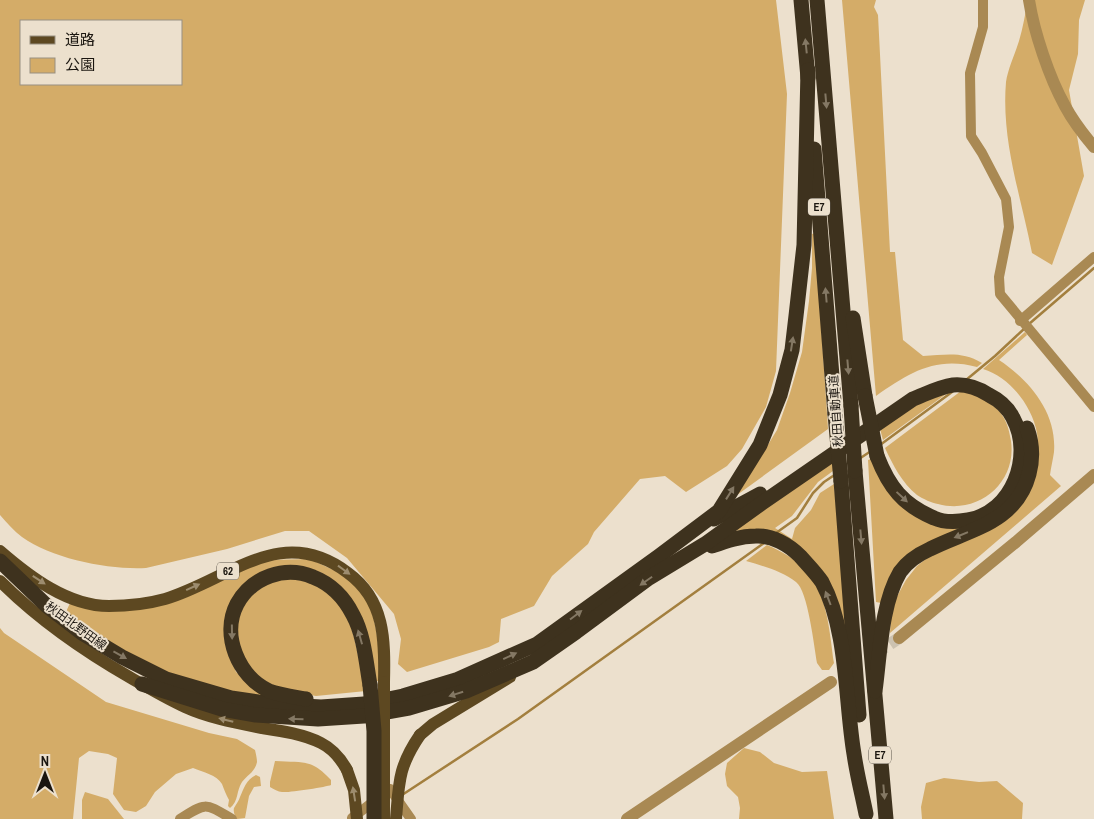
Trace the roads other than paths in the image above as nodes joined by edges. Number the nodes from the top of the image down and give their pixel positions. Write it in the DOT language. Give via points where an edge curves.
graph roads {
  1 [pos="801,0"];
  2 [pos="817,0"];
  3 [pos="983,0"];
  4 [pos="1029,0"];
  5 [pos="808,70"];
  6 [pos="1094,147"];
  7 [pos="834,193"];
  8 [pos="1094,257"];
  9 [pos="1020,321"];
  10 [pos="1094,407"];
  11 [pos="1094,475"];
  12 [pos="697,528"];
  13 [pos="0,551"];
  14 [pos="687,555"];
  15 [pos="0,560"];
  16 [pos="0,581"];
  17 [pos="899,638"];
  18 [pos="533,662"];
  19 [pos="831,682"];
  20 [pos="377,683"];
  21 [pos="142,684"];
  22 [pos="874,691"];
  23 [pos="364,704"];
  24 [pos="866,817"];
  25 [pos="180,819"];
  26 [pos="232,819"];
  27 [pos="352,819"];
  28 [pos="357,819"];
  29 [pos="374,819"];
  30 [pos="384,819"];
  31 [pos="396,819"];
  32 [pos="411,819"];
  33 [pos="627,819"];
  34 [pos="886,819"];
  5 -- 1 [label="highway, 秋田自動車道 / E7, one-way"];
  2 -- 7 [label="highway, 秋田自動車道 / E7, one-way"];
  3 -- 9 [label="street" via="983,27 970,73 971,136 1006,199 1009,227 999,277 1000,294"];
  4 -- 6 [label="street" via="1042,51 1064,106"];
  12 -- 5 [label="highway, one-way" via="718,511 760,445 780,395 792,350 804,245"];
  24 -- 5 [label="highway, 秋田自動車道 / E7, one-way, bridge"];
  7 -- 14 [label="highway, one-way, bridge" via="865,396 877,456 884,474 898,496 938,520 977,519 995,510 1010,492 1020,464 1020,440 1013,418 1000,401 983,391 953,385 913,399 770,497 705,544"];
  7 -- 22 [label="highway, 秋田自動車道 / E7, one-way, bridge"];
  8 -- 9 [label="street"];
  9 -- 10 [label="street"];
  11 -- 17 [label="street"];
  12 -- 22 [label="highway, one-way" via="755,498 893,402 926,384 950,377 972,378 988,382 1010,399 1023,416 1031,438 1031,465 1027,480 1018,499 1005,513 983,527 917,556 901,571 883,622"];
  23 -- 12 [label="highway, one-way" via="456,680 537,644"];
  13 -- 20 [label="main road, 62, one-way" via="51,588 80,602 108,606 143,604 167,598 250,561 278,553 304,553 323,558 354,577 369,593 380,616 384,648"];
  14 -- 18 [label="highway, one-way" via="649,578"];
  24 -- 14 [label="highway, one-way" via="854,754 841,645 822,582 791,548 758,535 736,537"];
  15 -- 23 [label="highway, one-way" via="47,606 82,633 166,679 231,698 277,704 321,707"];
  16 -- 21 [label="main road, 秋田北野田線" via="63,635"];
  18 -- 21 [label="highway, one-way" via="466,691 409,708 364,716 318,719 274,717 222,709"];
  18 -- 31 [label="main road, bridge" via="433,724 420,736 402,766"];
  19 -- 33 [label="street"];
  20 -- 23 [label="highway, one-way" via="354,616 326,582 301,572 275,573 260,580 238,603 232,621 232,646 239,663 260,685 270,691 303,698"];
  20 -- 29 [label="highway, bridge"];
  20 -- 30 [label="main road, 62, bridge"];
  28 -- 21 [label="main road, 秋田北野田線, one-way, bridge" via="354,790 347,770 333,751 321,743 186,708"];
  22 -- 34 [label="highway, 秋田自動車道 / E7, one-way"];
  25 -- 26 [label="street" via="199,806 209,806"];
  27 -- 32 [label="street" via="390,789"];
}
